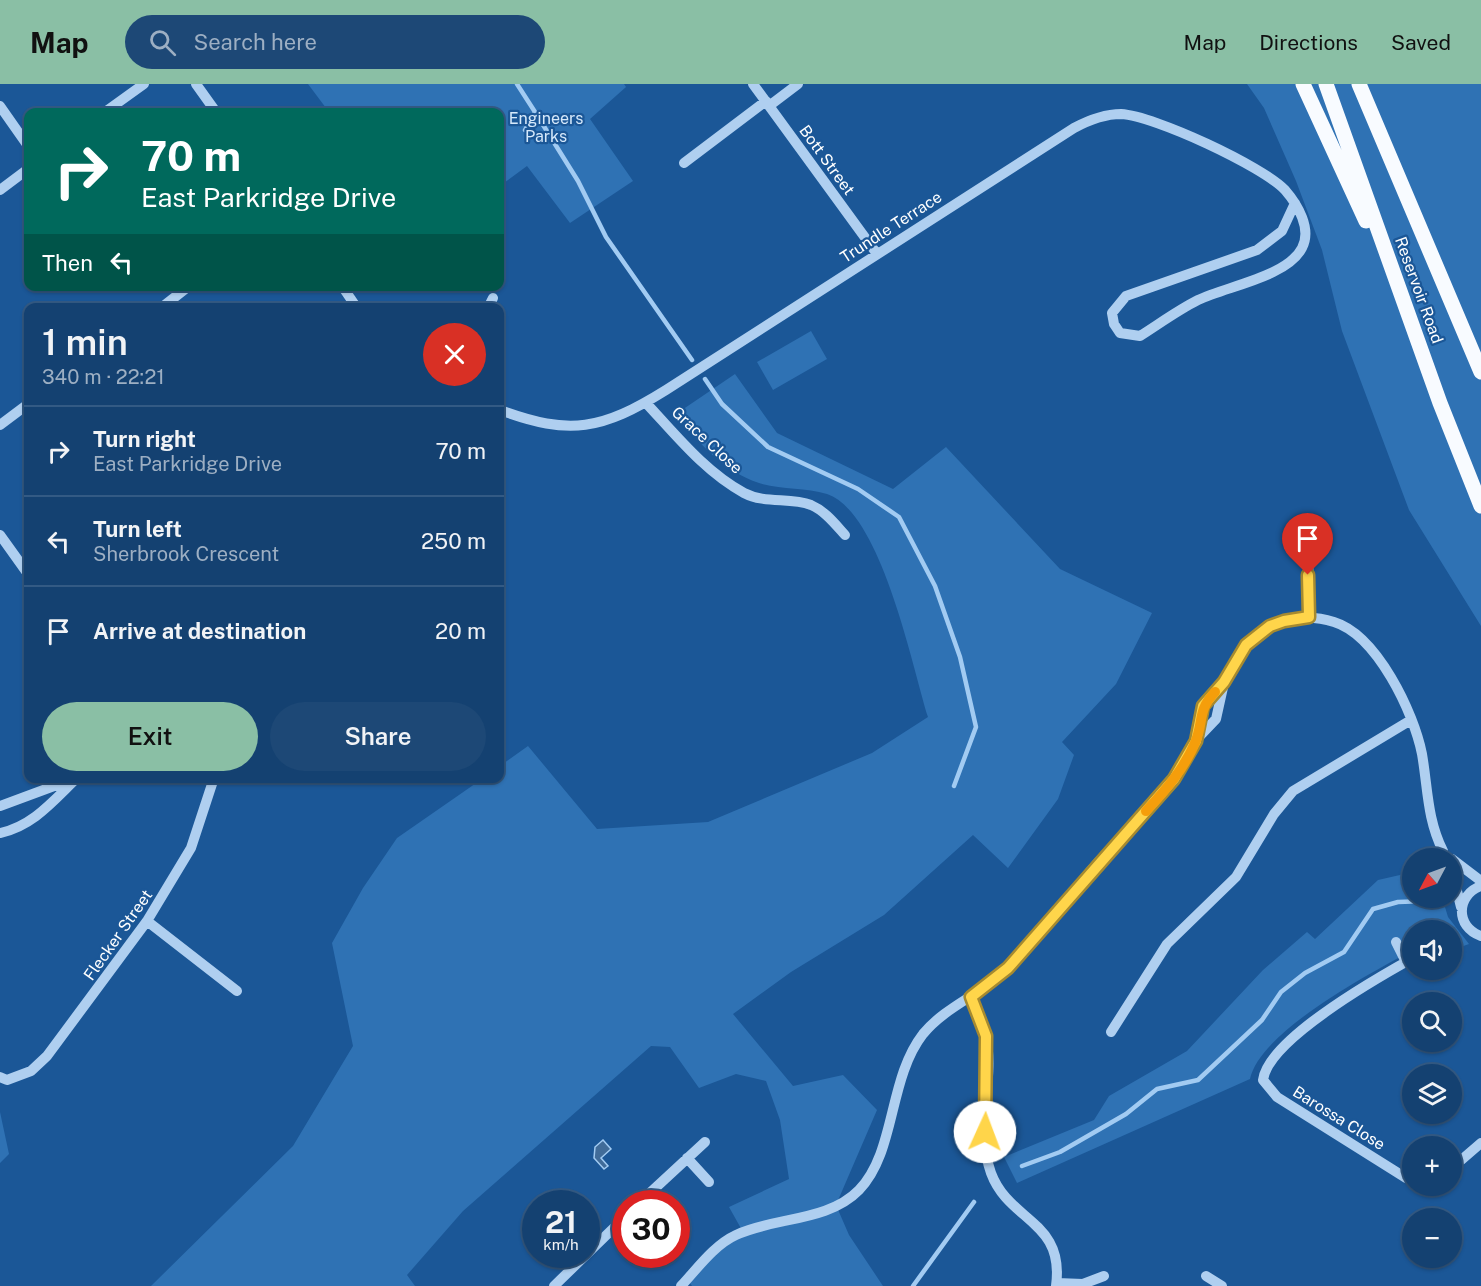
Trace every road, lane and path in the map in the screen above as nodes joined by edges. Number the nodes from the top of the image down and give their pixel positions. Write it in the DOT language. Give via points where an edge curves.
graph roads {
  1 [pos="144,84"];
  2 [pos="196,84"];
  3 [pos="753,84"];
  4 [pos="798,84"];
  5 [pos="1303,84"];
  6 [pos="1326,84"];
  7 [pos="1359,84"];
  8 [pos="767,103"];
  9 [pos="0,106"];
  10 [pos="111,108"];
  11 [pos="213,108"];
  12 [pos="24,140"];
  13 [pos="684,163"];
  14 [pos="24,172"];
  15 [pos="0,190"];
  16 [pos="1295,203"];
  17 [pos="877,254"];
  18 [pos="1394,274"];
  19 [pos="183,291"];
  20 [pos="167,303"];
  21 [pos="1481,372"];
  22 [pos="646,403"];
  23 [pos="24,407"];
  24 [pos="504,412"];
  25 [pos="0,425"];
  26 [pos="1481,506"];
  27 [pos="1308,532"];
  28 [pos="0,535"];
  29 [pos="846,535"];
  30 [pos="24,568"];
  31 [pos="1309,617"];
  32 [pos="1224,682"];
  33 [pos="1411,720"];
  34 [pos="1196,741"];
  35 [pos="62,783"];
  36 [pos="71,783"];
  37 [pos="212,783"];
  38 [pos="0,806"];
  39 [pos="0,833"];
  40 [pos="1444,848"];
  41 [pos="1462,867"];
  42 [pos="1481,881"];
  43 [pos="1481,886"];
  44 [pos="1462,905"];
  45 [pos="1461,908"];
  46 [pos="147,921"];
  47 [pos="1481,936"];
  48 [pos="1396,942"];
  49 [pos="1402,950"];
  50 [pos="1402,965"];
  51 [pos="237,991"];
  52 [pos="971,997"];
  53 [pos="1111,1032"];
  54 [pos="4,1078"];
  55 [pos="705,1142"];
  56 [pos="1481,1143"];
  57 [pos="687,1158"];
  58 [pos="1462,1159"];
  59 [pos="1402,1175"];
  60 [pos="709,1182"];
  61 [pos="653,1190"];
  62 [pos="612,1230"];
  63 [pos="1104,1276"];
  64 [pos="1206,1276"];
  65 [pos="1056,1284"];
  66 [pos="554,1286"];
  67 [pos="681,1286"];
  68 [pos="1222,1286"];
  1 -- 10 [label="street"];
  2 -- 11 [label="street"];
  3 -- 8 [label="street, Bott Street"];
  4 -- 8 [label="street"];
  5 -- 18 [label="main road"];
  6 -- 18 [label="main road, Reservoir Road"];
  7 -- 21 [label="main road, Reservoir Road"];
  8 -- 13 [label="street"];
  8 -- 17 [label="street, Bott Street"];
  9 -- 12 [label="street"];
  14 -- 15 [label="street"];
  16 -- 16 [label="street, Trundle Terrace" via="1306,236 1302,248 1284,266 1198,300 1140,336 1120,333 1112,312 1126,296 1257,250 1282,231"];
  16 -- 17 [label="street, Trundle Terrace" via="1271,178 1180,132 1140,117 1102,116 1074,128"];
  17 -- 22 [label="street, Trundle Terrace"];
  18 -- 26 [label="main road, Reservoir Road"];
  19 -- 20 [label="street"];
  22 -- 24 [label="street, Trundle Terrace" via="602,422 556,427"];
  22 -- 29 [label="street, Grace Close" via="685,445 733,486 755,497 809,504"];
  23 -- 25 [label="street"];
  27 -- 31 [label="street"];
  28 -- 30 [label="street"];
  31 -- 32 [label="street" via="1284,621 1257,635 1236,658"];
  31 -- 33 [label="street" via="1348,628 1372,647"];
  32 -- 34 [label="street" via="1203,706"];
  32 -- 34 [label="street" via="1216,719"];
  33 -- 40 [label="street" via="1422,755 1428,813"];
  33 -- 53 [label="street" via="1293,791 1274,814 1236,878 1167,944"];
  34 -- 52 [label="street" via="1161,795 1008,968"];
  35 -- 38 [label="street"];
  36 -- 39 [label="street" via="35,818 18,829"];
  37 -- 46 [label="street, Flecker Street" via="191,848"];
  41 -- 42 [label="street"];
  43 -- 44 [label="street" via="1468,894"];
  45 -- 47 [label="street" via="1464,922"];
  46 -- 51 [label="street"];
  46 -- 54 [label="street, Flecker Street" via="47,1056 31,1071"];
  48 -- 49 [label="street, Barossa Close"];
  50 -- 59 [label="street, Barossa Close" via="1326,1011 1273,1058 1264,1069 1263,1080 1277,1097"];
  52 -- 65 [label="street" via="986,1036 988,1161 997,1186 1052,1244"];
  52 -- 67 [label="street" via="933,1023 910,1055 876,1167 857,1192 825,1210 732,1236"];
  55 -- 57 [label="street"];
  56 -- 58 [label="street"];
  57 -- 60 [label="street"];
  57 -- 61 [label="street"];
  62 -- 66 [label="street"];
  63 -- 65 [label="street" via="1083,1284"];
  64 -- 68 [label="street"];
}
